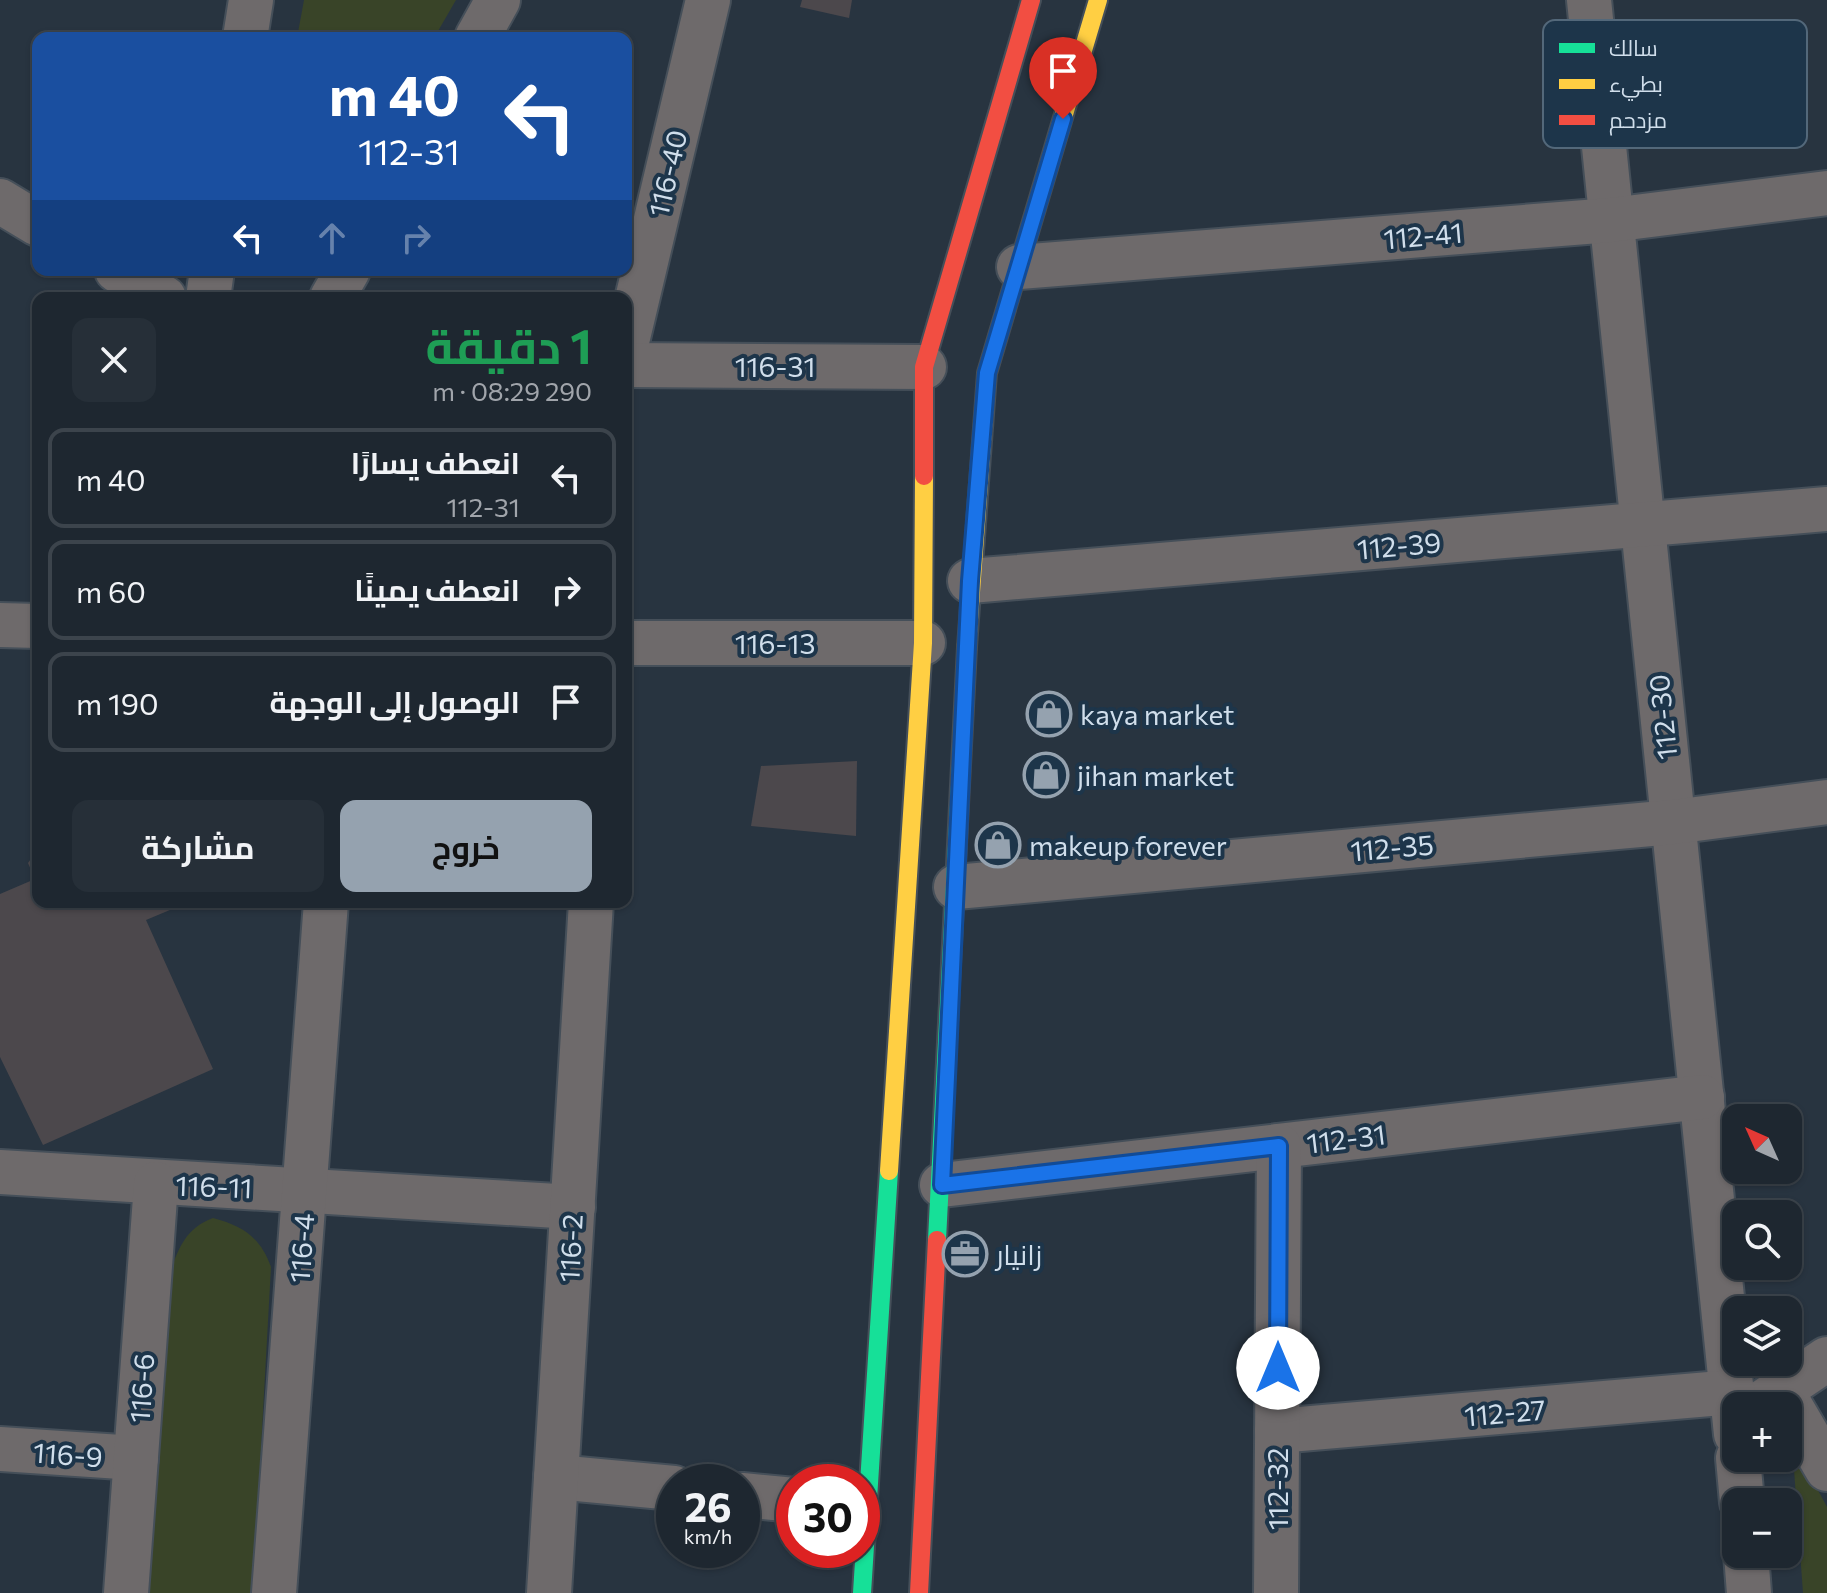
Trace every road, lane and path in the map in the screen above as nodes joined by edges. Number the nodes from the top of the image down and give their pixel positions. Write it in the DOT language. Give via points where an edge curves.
graph roads {
  1 [pos="251,0"];
  2 [pos="498,0"];
  3 [pos="708,0"];
  4 [pos="1031,0"];
  5 [pos="1098,0"];
  6 [pos="1589,0"];
  7 [pos="1591,20"];
  8 [pos="246,32"];
  9 [pos="480,32"];
  10 [pos="1604,148"];
  11 [pos="1827,193"];
  12 [pos="0,201"];
  13 [pos="32,220"];
  14 [pos="1611,220"];
  15 [pos="1019,267"];
  16 [pos="127,276"];
  17 [pos="154,292"];
  18 [pos="632,321"];
  19 [pos="632,365"];
  20 [pos="924,367"];
  21 [pos="1827,509"];
  22 [pos="1642,524"];
  23 [pos="970,581"];
  24 [pos="0,625"];
  25 [pos="32,626"];
  26 [pos="632,643"];
  27 [pos="923,643"];
  28 [pos="1827,802"];
  29 [pos="1673,822"];
  30 [pos="956,887"];
  31 [pos="326,908"];
  32 [pos="591,908"];
  33 [pos="1702,1097"];
  34 [pos="1279,1146"];
  35 [pos="0,1172"];
  36 [pos="156,1184"];
  37 [pos="942,1185"];
  38 [pos="305,1190"];
  39 [pos="573,1207"];
  40 [pos="1827,1359"];
  41 [pos="1743,1392"];
  42 [pos="1775,1392"];
  43 [pos="1722,1411"];
  44 [pos="1277,1431"];
  45 [pos="0,1449"];
  46 [pos="1802,1451"];
  47 [pos="136,1458"];
  48 [pos="868,1464"];
  49 [pos="1827,1469"];
  50 [pos="556,1477"];
  51 [pos="656,1486"];
  52 [pos="863,1568"];
  53 [pos="1747,1568"];
  54 [pos="126,1593"];
  55 [pos="274,1593"];
  56 [pos="549,1593"];
  57 [pos="862,1593"];
  58 [pos="919,1593"];
  59 [pos="1276,1593"];
  60 [pos="1749,1593"];
  1 -- 8 [label="street"];
  2 -- 9 [label="street"];
  3 -- 18 [label="street, 116-40"];
  4 -- 20 [label="main road"];
  5 -- 15 [label="main road"];
  6 -- 7 [label="street, 112-30"];
  10 -- 14 [label="street, 112-30"];
  11 -- 14 [label="street, 112-41"];
  12 -- 13 [label="street"];
  14 -- 15 [label="street, 112-41"];
  14 -- 22 [label="street, 112-30"];
  15 -- 23 [label="main road" via="987,373"];
  16 -- 17 [label="street"];
  19 -- 20 [label="street, 116-31"];
  20 -- 27 [label="main road"];
  21 -- 22 [label="street, 112-39"];
  22 -- 23 [label="street, 112-39"];
  22 -- 29 [label="street, 112-30"];
  23 -- 30 [label="main road"];
  24 -- 25 [label="street"];
  26 -- 27 [label="street, 116-13"];
  27 -- 48 [label="main road"];
  28 -- 29 [label="street, 112-35"];
  29 -- 30 [label="street, 112-35"];
  29 -- 33 [label="street, 112-30"];
  30 -- 37 [label="main road"];
  31 -- 38 [label="street, 116-4"];
  32 -- 39 [label="street, 116-2"];
  33 -- 34 [label="street, 112-31"];
  33 -- 41 [label="street, 112-30"];
  34 -- 37 [label="street, 112-31"];
  34 -- 44 [label="street, 112-32"];
  35 -- 36 [label="street, 116-11"];
  36 -- 38 [label="street, 116-11"];
  36 -- 47 [label="street, 116-6"];
  37 -- 58 [label="main road"];
  38 -- 39 [label="street, 116-11"];
  38 -- 55 [label="street, 116-4"];
  39 -- 50 [label="street, 116-2"];
  40 -- 42 [label="street"];
  43 -- 44 [label="street, 112-27"];
  44 -- 59 [label="street, 112-32"];
  45 -- 47 [label="street, 116-9"];
  46 -- 49 [label="street"];
  47 -- 54 [label="street, 116-6"];
  50 -- 51 [label="street"];
  50 -- 56 [label="street, 116-2"];
  52 -- 57 [label="main road"];
  53 -- 60 [label="street"];
}
